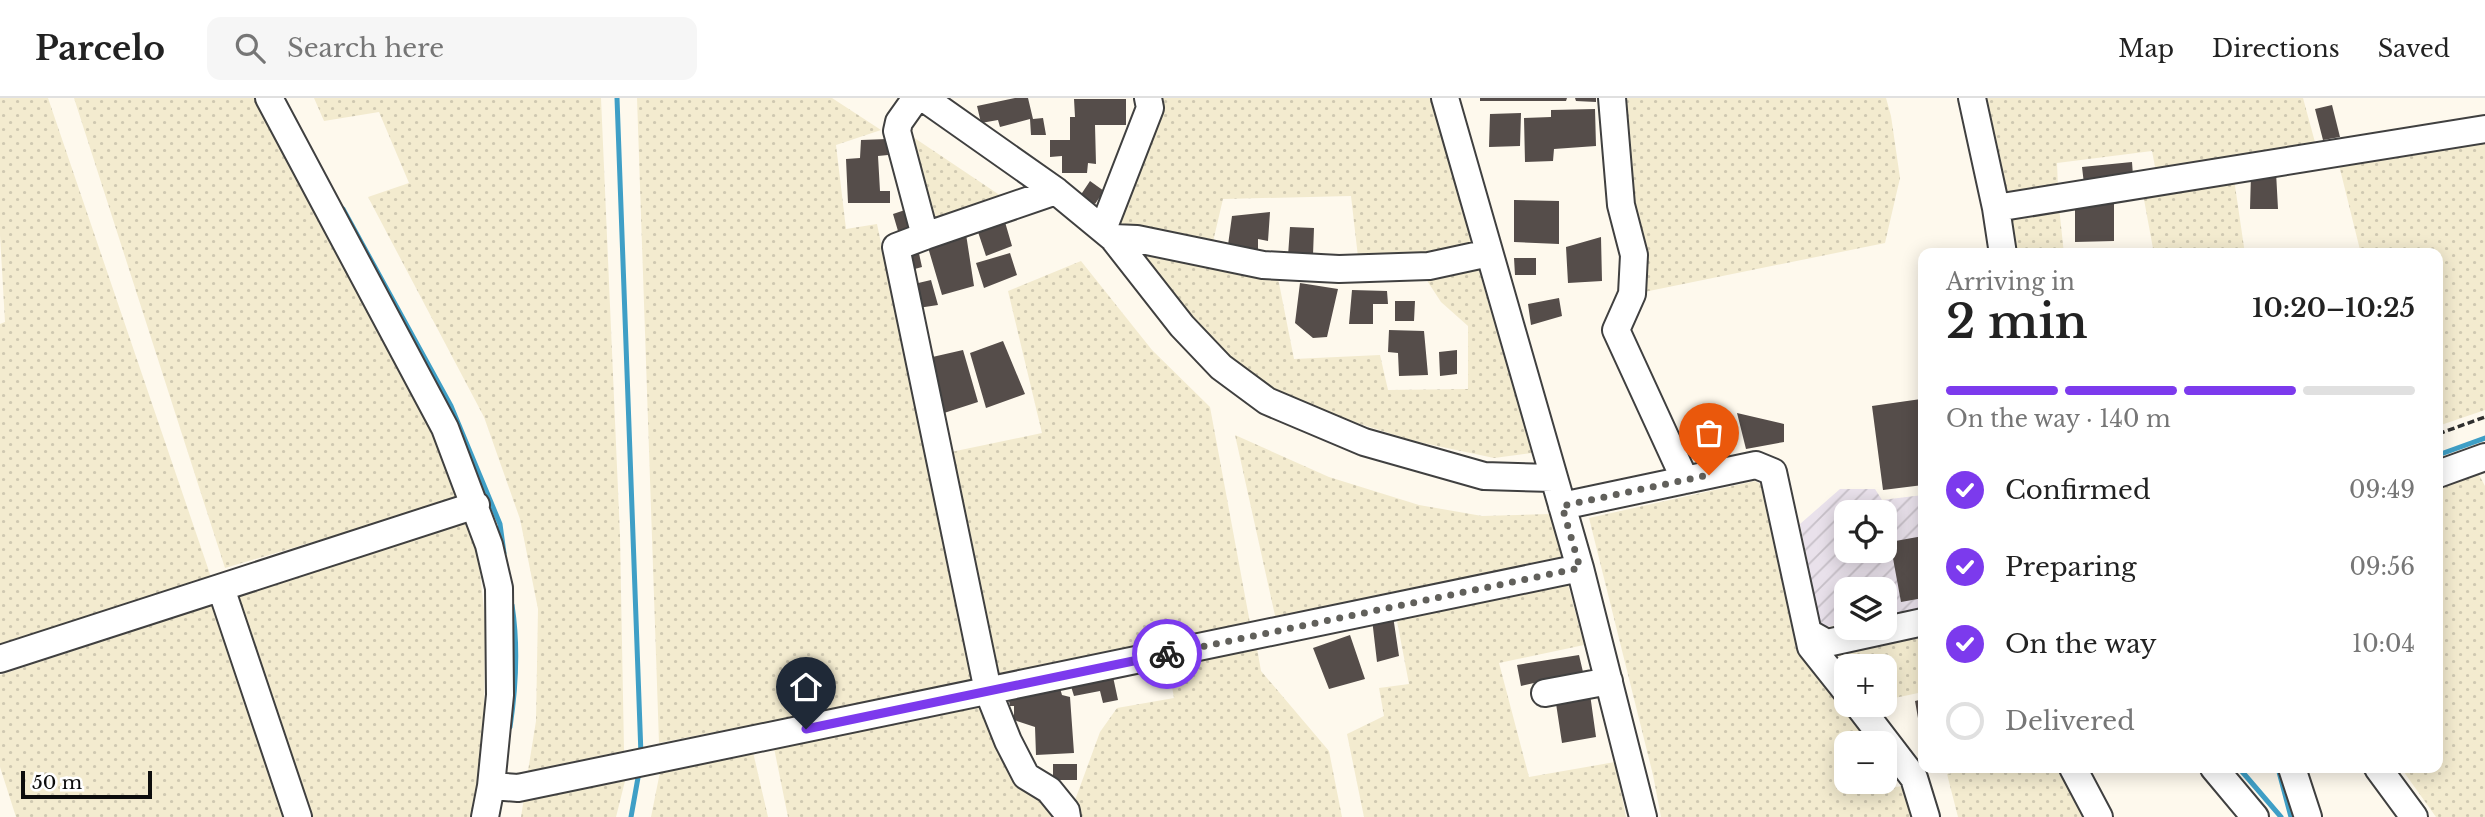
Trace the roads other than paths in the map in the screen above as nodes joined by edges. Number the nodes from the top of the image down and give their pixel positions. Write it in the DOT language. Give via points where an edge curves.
graph roads {
  1 [pos="269,98"];
  2 [pos="916,98"];
  3 [pos="924,98"];
  4 [pos="1148,98"];
  5 [pos="1445,98"];
  6 [pos="1612,98"];
  7 [pos="1972,98"];
  8 [pos="2485,130"];
  9 [pos="1056,191"];
  10 [pos="1996,208"];
  11 [pos="1108,234"];
  12 [pos="925,236"];
  13 [pos="2002,248"];
  14 [pos="1489,253"];
  15 [pos="2485,457"];
  16 [pos="2443,472"];
  17 [pos="1553,478"];
  18 [pos="1685,480"];
  19 [pos="476,505"];
  20 [pos="1562,506"];
  21 [pos="1580,568"];
  22 [pos="220,588"];
  23 [pos="1918,623"];
  24 [pos="1809,633"];
  25 [pos="0,659"];
  26 [pos="1834,676"];
  27 [pos="1609,681"];
  28 [pos="988,691"];
  29 [pos="1545,693"];
  30 [pos="1867,717"];
  31 [pos="2076,773"];
  32 [pos="2218,773"];
  33 [pos="2294,773"];
  34 [pos="2382,773"];
  35 [pos="491,786"];
  36 [pos="298,817"];
  37 [pos="485,817"];
  38 [pos="1067,817"];
  39 [pos="1643,817"];
  40 [pos="1926,817"];
  41 [pos="2099,817"];
  42 [pos="2255,817"];
  43 [pos="2308,817"];
  44 [pos="2414,817"];
  1 -- 19 [label="street" via="445,428"];
  2 -- 12 [label="street" via="897,131"];
  3 -- 9 [label="street"];
  4 -- 11 [label="street" via="1150,108"];
  5 -- 14 [label="street"];
  6 -- 18 [label="street" via="1621,205 1634,255 1632,294 1616,330"];
  7 -- 10 [label="street"];
  8 -- 10 [label="street"];
  9 -- 11 [label="street"];
  9 -- 12 [label="street"];
  10 -- 13 [label="street"];
  11 -- 14 [label="street" via="1263,265 1339,269 1429,266"];
  11 -- 17 [label="street" via="1189,334 1221,367 1267,401 1364,442 1484,476"];
  12 -- 28 [label="street" via="896,247"];
  14 -- 17 [label="street"];
  15 -- 16 [label="street"];
  17 -- 20 [label="street"];
  18 -- 20 [label="street"];
  18 -- 24 [label="street" via="1756,465 1773,472"];
  19 -- 22 [label="street"];
  19 -- 35 [label="street" via="499,588 500,695"];
  20 -- 21 [label="street"];
  21 -- 27 [label="street"];
  21 -- 28 [label="street"];
  22 -- 25 [label="street"];
  22 -- 36 [label="street"];
  23 -- 24 [label="street" via="1827,643"];
  24 -- 26 [label="street" via="1811,647"];
  27 -- 29 [label="street"];
  27 -- 39 [label="street"];
  28 -- 35 [label="street" via="518,788"];
  28 -- 38 [label="street" via="1027,776 1049,790"];
  30 -- 40 [label="street" via="1914,778"];
  31 -- 41 [label="street"];
  32 -- 42 [label="street"];
  33 -- 43 [label="street"];
  34 -- 44 [label="street"];
  35 -- 37 [label="street"];
}
